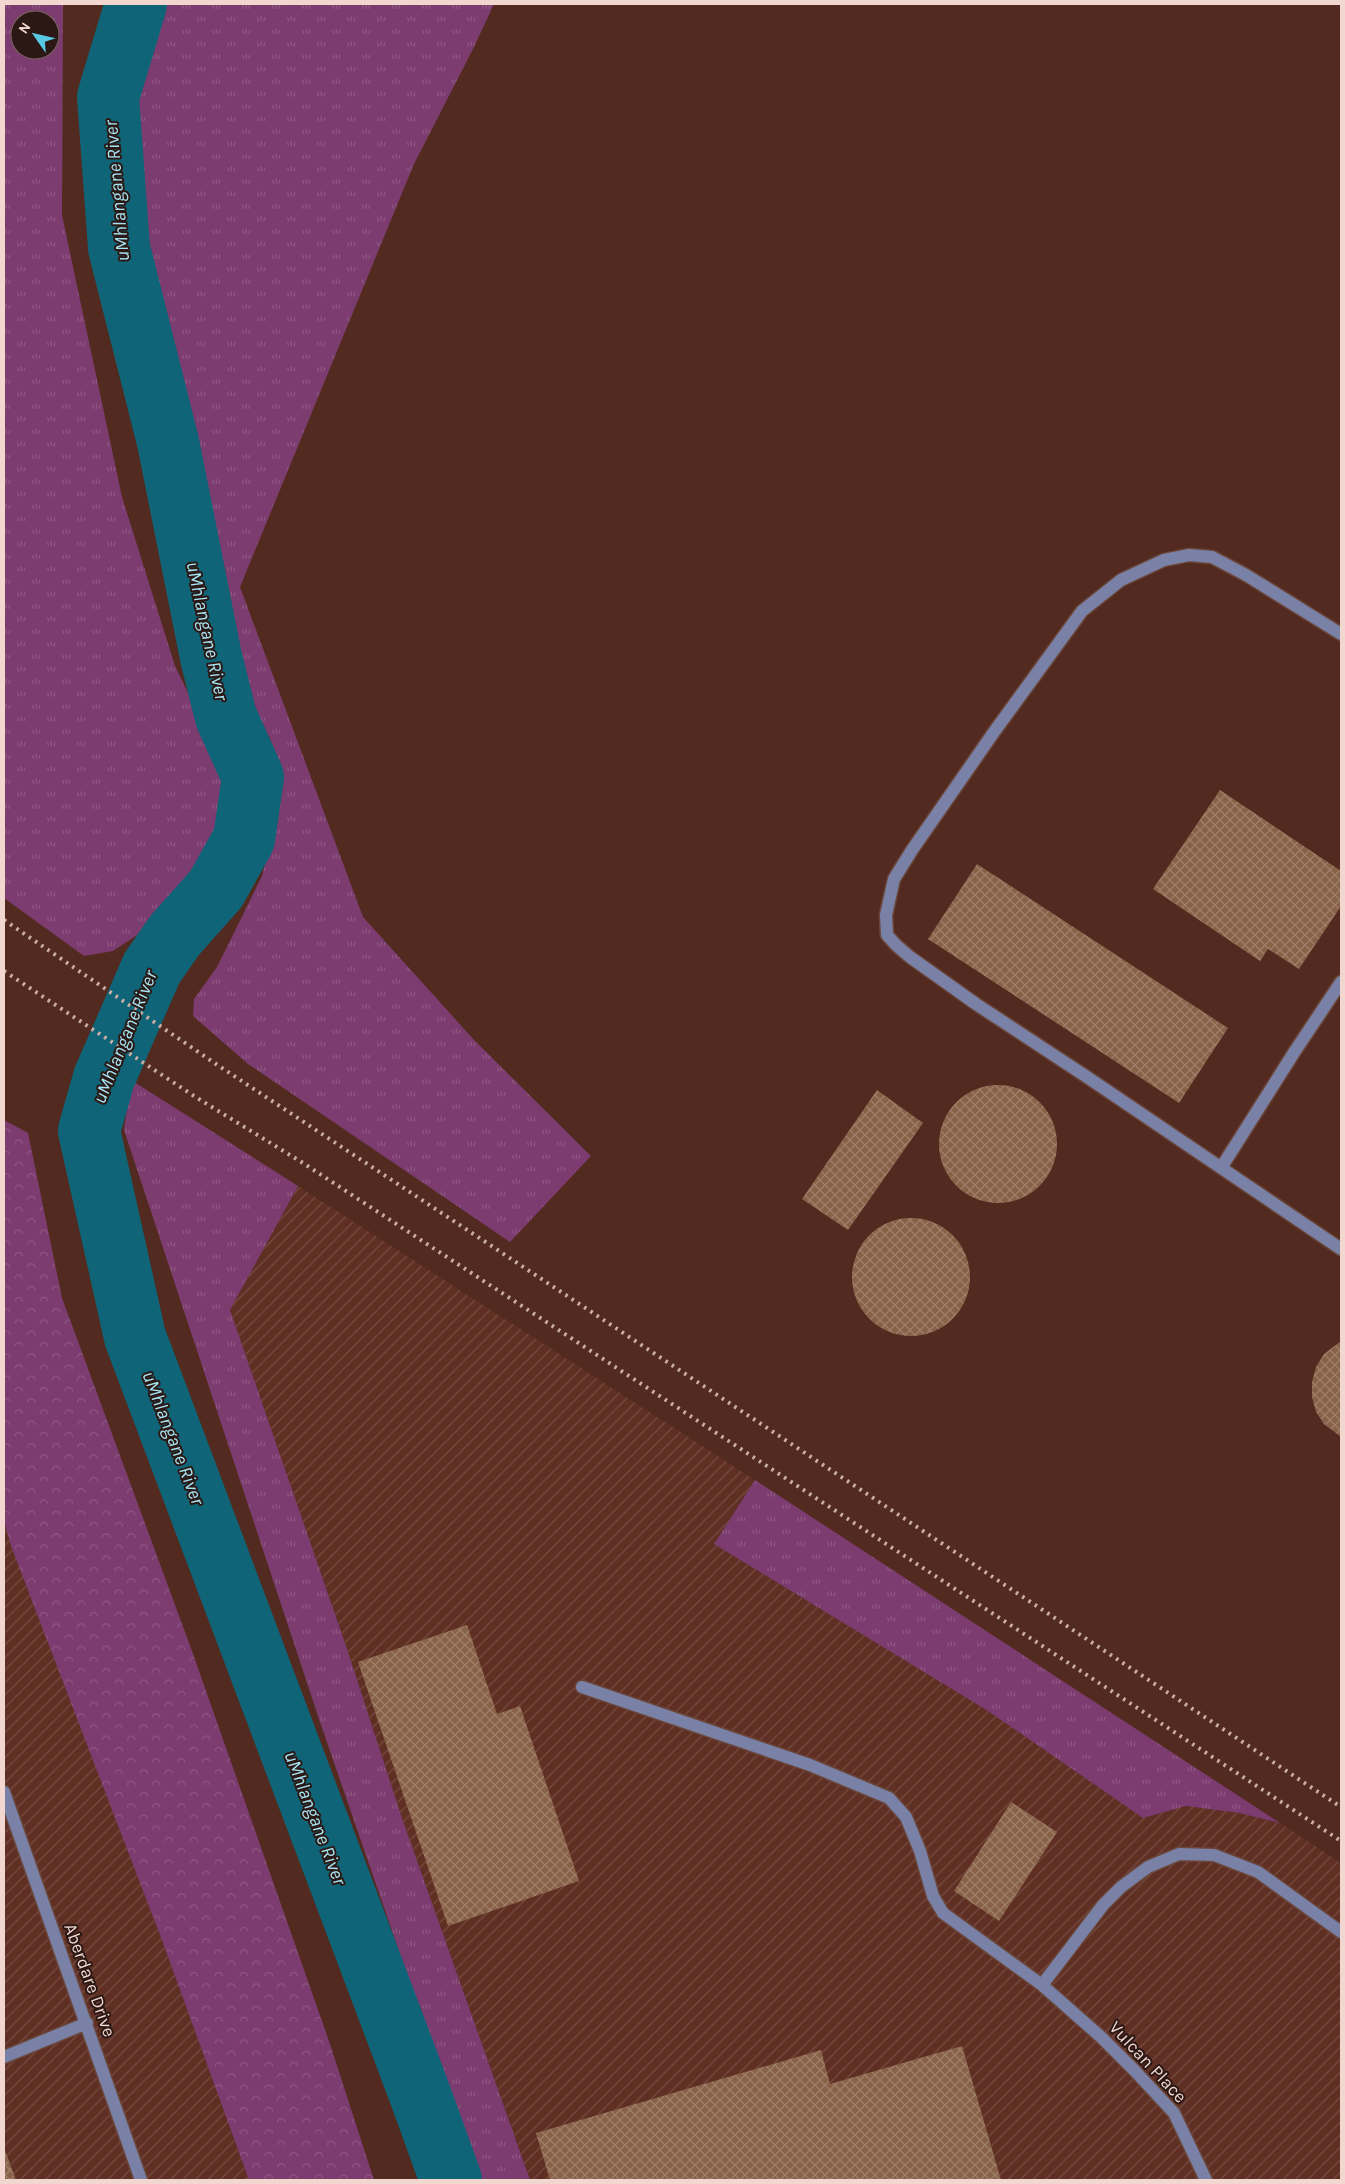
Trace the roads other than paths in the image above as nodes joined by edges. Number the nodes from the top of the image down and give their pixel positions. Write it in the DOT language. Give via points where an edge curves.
graph roads {
  1 [pos="1341,634"];
  2 [pos="1341,982"];
  3 [pos="1221,1168"];
  4 [pos="1341,1249"];
  5 [pos="582,1687"];
  6 [pos="4,1792"];
  7 [pos="1341,1932"];
  8 [pos="1042,1985"];
  9 [pos="87,2023"];
  10 [pos="4,2057"];
  11 [pos="141,2180"];
  12 [pos="1206,2180"];
  1 -- 3 [label="street" via="1246,575 1212,558 1189,555 1164,560 1121,580 1082,611 994,732 894,879 886,915 887,935 910,957"];
  2 -- 3 [label="street"];
  3 -- 4 [label="street"];
  5 -- 8 [label="street, Vulcan Place" via="810,1765 889,1798 906,1816 943,1913"];
  6 -- 9 [label="street, Aberdare Drive"];
  7 -- 8 [label="street" via="1258,1872 1214,1855 1179,1854 1148,1867 1121,1887 1103,1905"];
  8 -- 12 [label="street, Vulcan Place" via="1101,2037 1174,2113"];
  9 -- 10 [label="street"];
  9 -- 11 [label="street, Aberdare Drive"];
}
